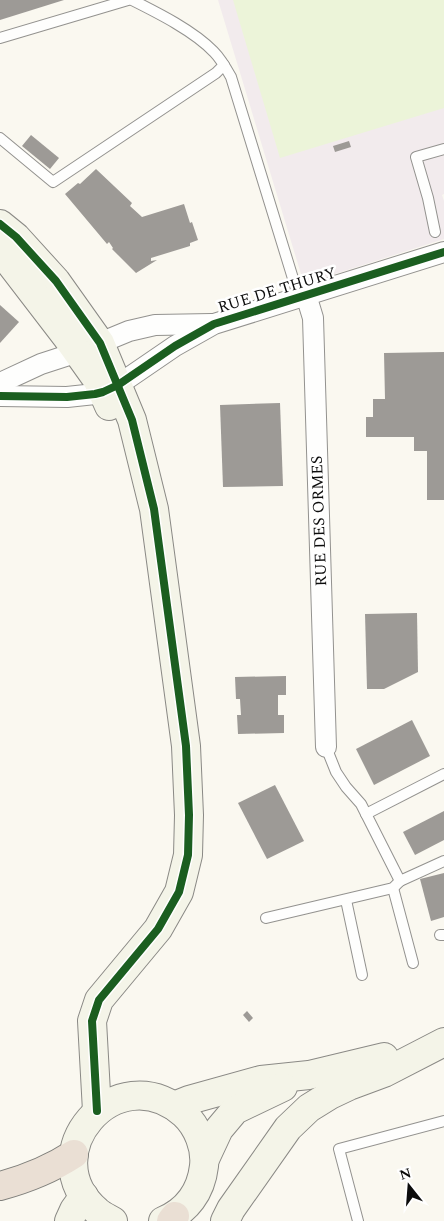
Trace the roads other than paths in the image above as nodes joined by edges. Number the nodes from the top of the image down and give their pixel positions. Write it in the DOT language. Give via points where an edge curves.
graph roads {
  1 [pos="128,0"];
  2 [pos="132,0"];
  3 [pos="0,38"];
  4 [pos="224,65"];
  5 [pos="0,138"];
  6 [pos="444,149"];
  7 [pos="0,224"];
  8 [pos="435,232"];
  9 [pos="0,250"];
  10 [pos="444,252"];
  11 [pos="302,297"];
  12 [pos="214,324"];
  13 [pos="89,348"];
  14 [pos="0,384"];
  15 [pos="110,388"];
  16 [pos="0,396"];
  17 [pos="326,747"];
  18 [pos="444,774"];
  19 [pos="366,814"];
  20 [pos="444,860"];
  21 [pos="397,884"];
  22 [pos="346,900"];
  23 [pos="266,918"];
  24 [pos="413,963"];
  25 [pos="362,975"];
  26 [pos="444,1042"];
  27 [pos="93,1048"];
  28 [pos="309,1075"];
  29 [pos="127,1097"];
  30 [pos="174,1106"];
  31 [pos="97,1111"];
  32 [pos="444,1121"];
  33 [pos="74,1154"];
  34 [pos="205,1159"];
  35 [pos="0,1186"];
  36 [pos="84,1196"];
  37 [pos="170,1219"];
  38 [pos="69,1221"];
  39 [pos="113,1221"];
  40 [pos="225,1221"];
  41 [pos="358,1221"];
  1 -- 3 [label="lane"];
  2 -- 4 [label="lane" via="201,40"];
  4 -- 5 [label="lane" via="53,182"];
  4 -- 11 [label="lane"];
  6 -- 8 [label="lane" via="416,157"];
  7 -- 13 [label="street" via="56,281 79,311"];
  9 -- 13 [label="street"];
  10 -- 11 [label="street, RUE DE THURY"];
  11 -- 12 [label="street, RUE DE THURY"];
  11 -- 17 [label="street, RUE DES ORMES" via="313,318"];
  12 -- 13 [label="street, RUE DE THURY" via="155,325 129,331"];
  12 -- 15 [label="street, RUE DE THURY"];
  13 -- 14 [label="street, RUE DE THURY" via="41,364"];
  13 -- 15 [label="street"];
  15 -- 16 [label="street" via="67,398"];
  15 -- 27 [label="street" via="132,420 154,509 186,746 188,855 179,892 158,929 99,1000 92,1021"];
  17 -- 19 [label="lane" via="336,772"];
  18 -- 19 [label="lane"];
  19 -- 21 [label="lane"];
  20 -- 21 [label="lane"];
  21 -- 22 [label="lane"];
  21 -- 24 [label="lane"];
  22 -- 23 [label="lane"];
  22 -- 25 [label="lane"];
  26 -- 28 [label="street"];
  26 -- 40 [label="street" via="309,1108 288,1128"];
  27 -- 29 [label="street"];
  27 -- 31 [label="street"];
  28 -- 30 [label="street" via="261,1080"];
  28 -- 34 [label="street" via="235,1110 219,1129"];
  29 -- 30 [label="street" via="160,1099"];
  29 -- 31 [label="street"];
  30 -- 34 [label="street" via="196,1129"];
  31 -- 33 [label="street" via="86,1123"];
  32 -- 41 [label="lane" via="339,1148"];
  33 -- 35 [label="highway" via="59,1164"];
  33 -- 36 [label="street" via="77,1183"];
  34 -- 37 [label="street" via="197,1191 188,1205"];
  36 -- 38 [label="street"];
  36 -- 39 [label="street" via="97,1211"];
}
